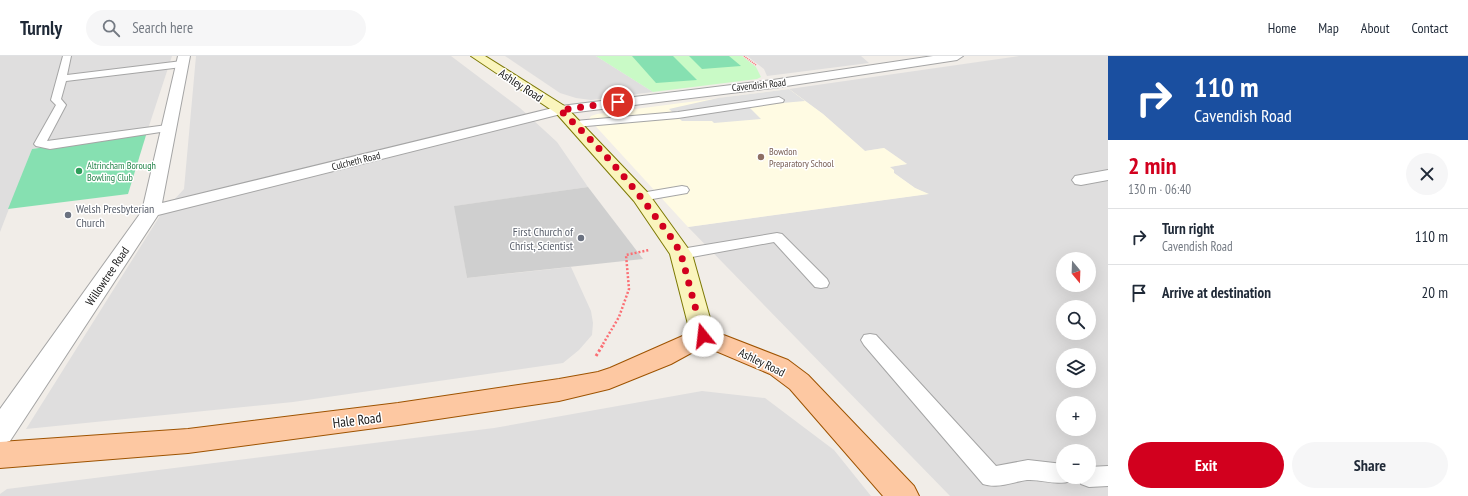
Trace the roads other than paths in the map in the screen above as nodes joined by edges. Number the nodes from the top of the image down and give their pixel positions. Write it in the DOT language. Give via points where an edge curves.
graph roads {
  1 [pos="67,56"];
  2 [pos="477,56"];
  3 [pos="881,56"];
  4 [pos="957,56"];
  5 [pos="183,60"];
  6 [pos="896,66"];
  7 [pos="60,79"];
  8 [pos="780,100"];
  9 [pos="560,110"];
  10 [pos="575,124"];
  11 [pos="168,128"];
  12 [pos="1108,175"];
  13 [pos="1081,180"];
  14 [pos="682,190"];
  15 [pos="641,197"];
  16 [pos="151,211"];
  17 [pos="678,249"];
  18 [pos="821,283"];
  19 [pos="703,336"];
  20 [pos="870,340"];
  21 [pos="0,432"];
  22 [pos="0,456"];
  23 [pos="1056,473"];
  24 [pos="1108,476"];
  25 [pos="1096,478"];
  26 [pos="903,496"];
  1 -- 7 [label="lane"];
  2 -- 9 [label="main road, Ashley Road"];
  3 -- 6 [label="street"];
  4 -- 6 [label="street, Cavendish Road"];
  5 -- 7 [label="lane"];
  5 -- 11 [label="street, Willowtree Road"];
  6 -- 9 [label="street, Cavendish Road"];
  7 -- 11 [label="lane" via="56,100 61,105 40,144 50,145"];
  8 -- 10 [label="lane" via="678,115"];
  9 -- 10 [label="main road, Ashley Road"];
  9 -- 16 [label="street, Culcheth Road"];
  10 -- 15 [label="main road, Ashley Road"];
  11 -- 16 [label="street, Willowtree Road"];
  12 -- 13 [label="street"];
  14 -- 15 [label="lane"];
  15 -- 17 [label="main road, Ashley Road"];
  16 -- 21 [label="street, Willowtree Road"];
  17 -- 18 [label="lane" via="777,237"];
  17 -- 19 [label="main road, Ashley Road"];
  19 -- 22 [label="main road, Hale Road" via="662,357 600,382 398,414 196,440"];
  19 -- 26 [label="main road, Ashley Road" via="779,367 799,382"];
  20 -- 23 [label="lane" via="991,477 1028,470"];
  24 -- 25 [label="lane"];
}
